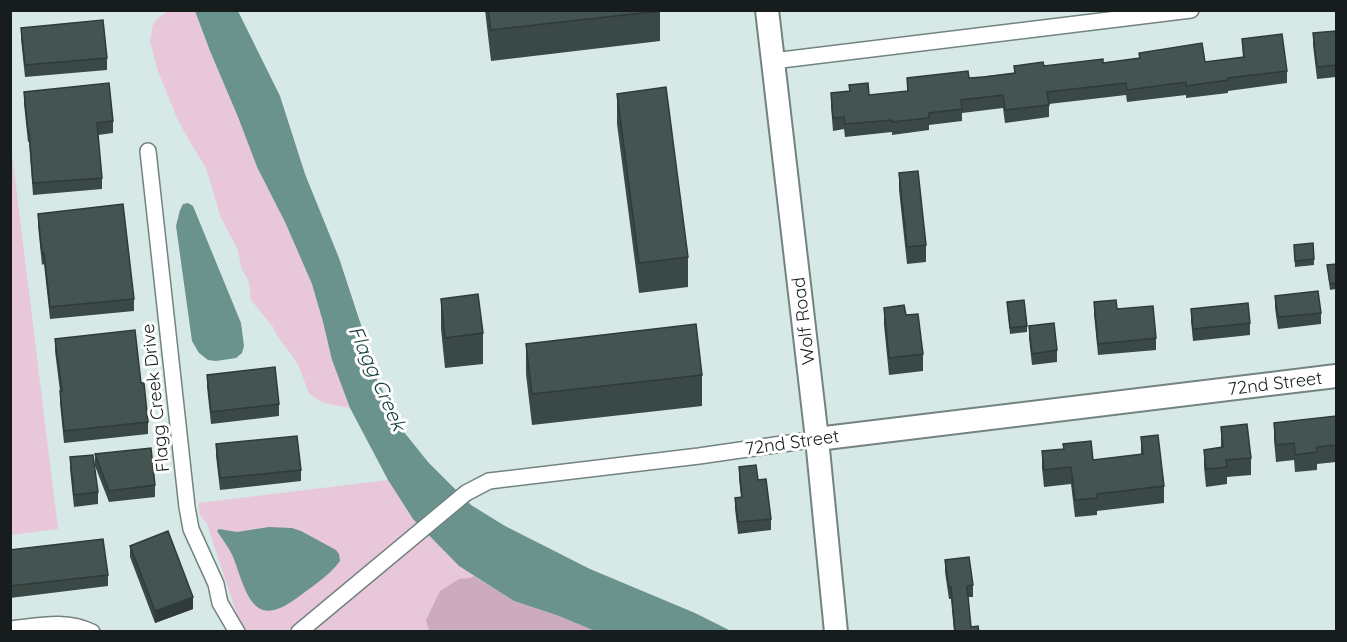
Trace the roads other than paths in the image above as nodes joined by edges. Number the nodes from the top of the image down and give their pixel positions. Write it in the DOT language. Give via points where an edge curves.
graph roads {
  1 [pos="767,10"];
  2 [pos="1191,10"];
  3 [pos="773,61"];
  4 [pos="148,151"];
  5 [pos="1336,376"];
  6 [pos="818,439"];
  7 [pos="10,629"];
  8 [pos="92,632"];
  9 [pos="237,632"];
  10 [pos="299,632"];
  11 [pos="836,632"];
  1 -- 3 [label="street, Wolf Road"];
  2 -- 3 [label="street"];
  3 -- 6 [label="street, Wolf Road"];
  4 -- 9 [label="street, Flagg Creek Drive" via="186,507 220,603"];
  5 -- 6 [label="street, 72nd Street"];
  6 -- 10 [label="street, 72nd Street" via="489,481 466,493"];
  6 -- 11 [label="street, Wolf Road"];
  7 -- 8 [label="street" via="61,623"];
}
